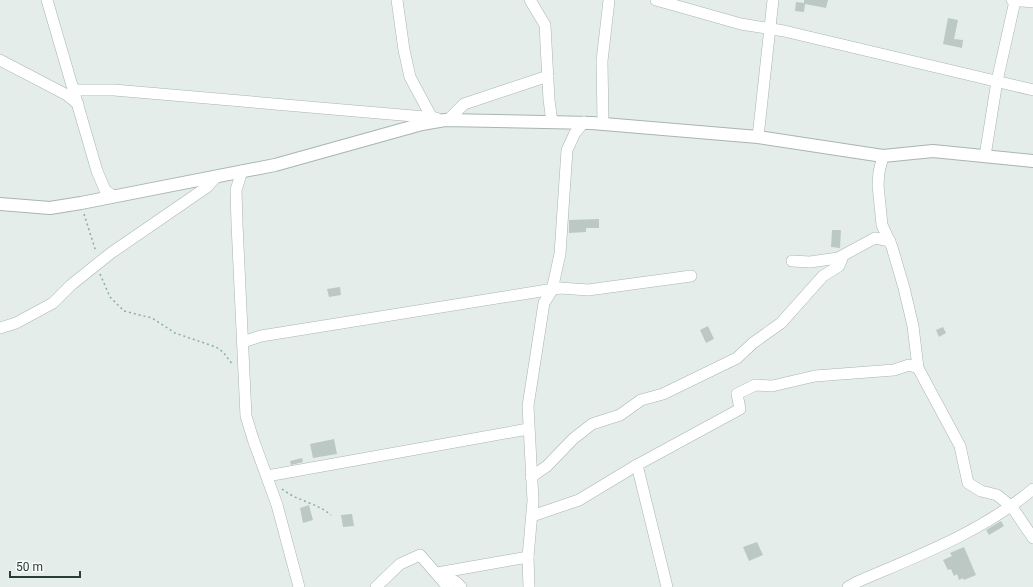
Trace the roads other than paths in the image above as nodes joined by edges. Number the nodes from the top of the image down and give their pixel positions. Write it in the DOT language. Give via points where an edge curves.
graph roads {
  1 [pos="47,0"];
  2 [pos="397,0"];
  3 [pos="530,0"];
  4 [pos="609,0"];
  5 [pos="656,0"];
  6 [pos="773,0"];
  7 [pos="1013,0"];
  8 [pos="1033,2"];
  9 [pos="770,28"];
  10 [pos="0,60"];
  11 [pos="548,76"];
  12 [pos="997,81"];
  13 [pos="73,90"];
  14 [pos="1033,90"];
  15 [pos="79,108"];
  16 [pos="440,120"];
  17 [pos="552,122"];
  18 [pos="584,122"];
  19 [pos="602,124"];
  20 [pos="758,136"];
  21 [pos="883,156"];
  22 [pos="985,156"];
  23 [pos="1033,161"];
  24 [pos="242,171"];
  25 [pos="217,176"];
  26 [pos="113,196"];
  27 [pos="0,204"];
  28 [pos="890,241"];
  29 [pos="843,256"];
  30 [pos="792,261"];
  31 [pos="691,276"];
  32 [pos="552,290"];
  33 [pos="0,328"];
  34 [pos="243,342"];
  35 [pos="918,368"];
  36 [pos="528,429"];
  37 [pos="637,465"];
  38 [pos="269,476"];
  39 [pos="531,477"];
  40 [pos="1033,489"];
  41 [pos="1012,507"];
  42 [pos="532,516"];
  43 [pos="1033,538"];
  44 [pos="528,557"];
  45 [pos="443,580"];
  46 [pos="298,587"];
  47 [pos="376,587"];
  48 [pos="461,587"];
  49 [pos="529,587"];
  50 [pos="666,587"];
  51 [pos="848,587"];
  1 -- 13 [label="street"];
  2 -- 16 [label="street" via="410,77"];
  3 -- 11 [label="street" via="545,25"];
  4 -- 19 [label="street" via="602,61"];
  5 -- 9 [label="street" via="741,24"];
  6 -- 9 [label="street"];
  7 -- 8 [label="street"];
  7 -- 12 [label="street"];
  9 -- 12 [label="street"];
  9 -- 20 [label="street"];
  10 -- 15 [label="street" via="67,95"];
  11 -- 16 [label="street" via="464,104"];
  11 -- 17 [label="street"];
  12 -- 14 [label="street"];
  12 -- 22 [label="street"];
  13 -- 15 [label="street"];
  13 -- 16 [label="street" via="114,90"];
  15 -- 26 [label="street" via="96,171 105,190"];
  16 -- 17 [label="street"];
  16 -- 24 [label="street" via="275,165"];
  17 -- 18 [label="street"];
  18 -- 19 [label="street"];
  18 -- 32 [label="street" via="567,150 560,254"];
  19 -- 20 [label="street"];
  20 -- 21 [label="street"];
  21 -- 22 [label="street" via="933,151"];
  21 -- 28 [label="street" via="879,172 879,202 882,225"];
  22 -- 23 [label="street"];
  24 -- 25 [label="street"];
  24 -- 34 [label="street" via="236,190"];
  25 -- 26 [label="street"];
  25 -- 33 [label="street" via="207,187 98,263 53,302 22,320"];
  26 -- 27 [label="street" via="50,208"];
  28 -- 29 [label="street" via="875,238"];
  28 -- 35 [label="street" via="911,316"];
  29 -- 30 [label="street" via="817,262"];
  29 -- 39 [label="street" via="839,266 823,276 781,323 737,358 669,391 641,400 620,415 592,424 547,466"];
  31 -- 32 [label="street" via="588,290"];
  32 -- 34 [label="street" via="262,336"];
  32 -- 36 [label="street" via="544,303 528,406"];
  34 -- 38 [label="street" via="246,416"];
  35 -- 37 [label="street" via="909,365 894,370 815,376 772,386 755,385 737,394 740,410"];
  35 -- 41 [label="street" via="960,446 968,483 981,491 997,495"];
  36 -- 38 [label="street"];
  36 -- 39 [label="street"];
  37 -- 42 [label="street" via="579,500"];
  37 -- 50 [label="street"];
  38 -- 46 [label="street"];
  39 -- 42 [label="street" via="534,501"];
  40 -- 41 [label="street"];
  41 -- 43 [label="street"];
  41 -- 51 [label="street" via="930,551"];
  42 -- 44 [label="street"];
  44 -- 45 [label="street"];
  44 -- 49 [label="street"];
  45 -- 47 [label="street" via="420,555 400,564"];
  45 -- 48 [label="street" via="454,580"];
}
